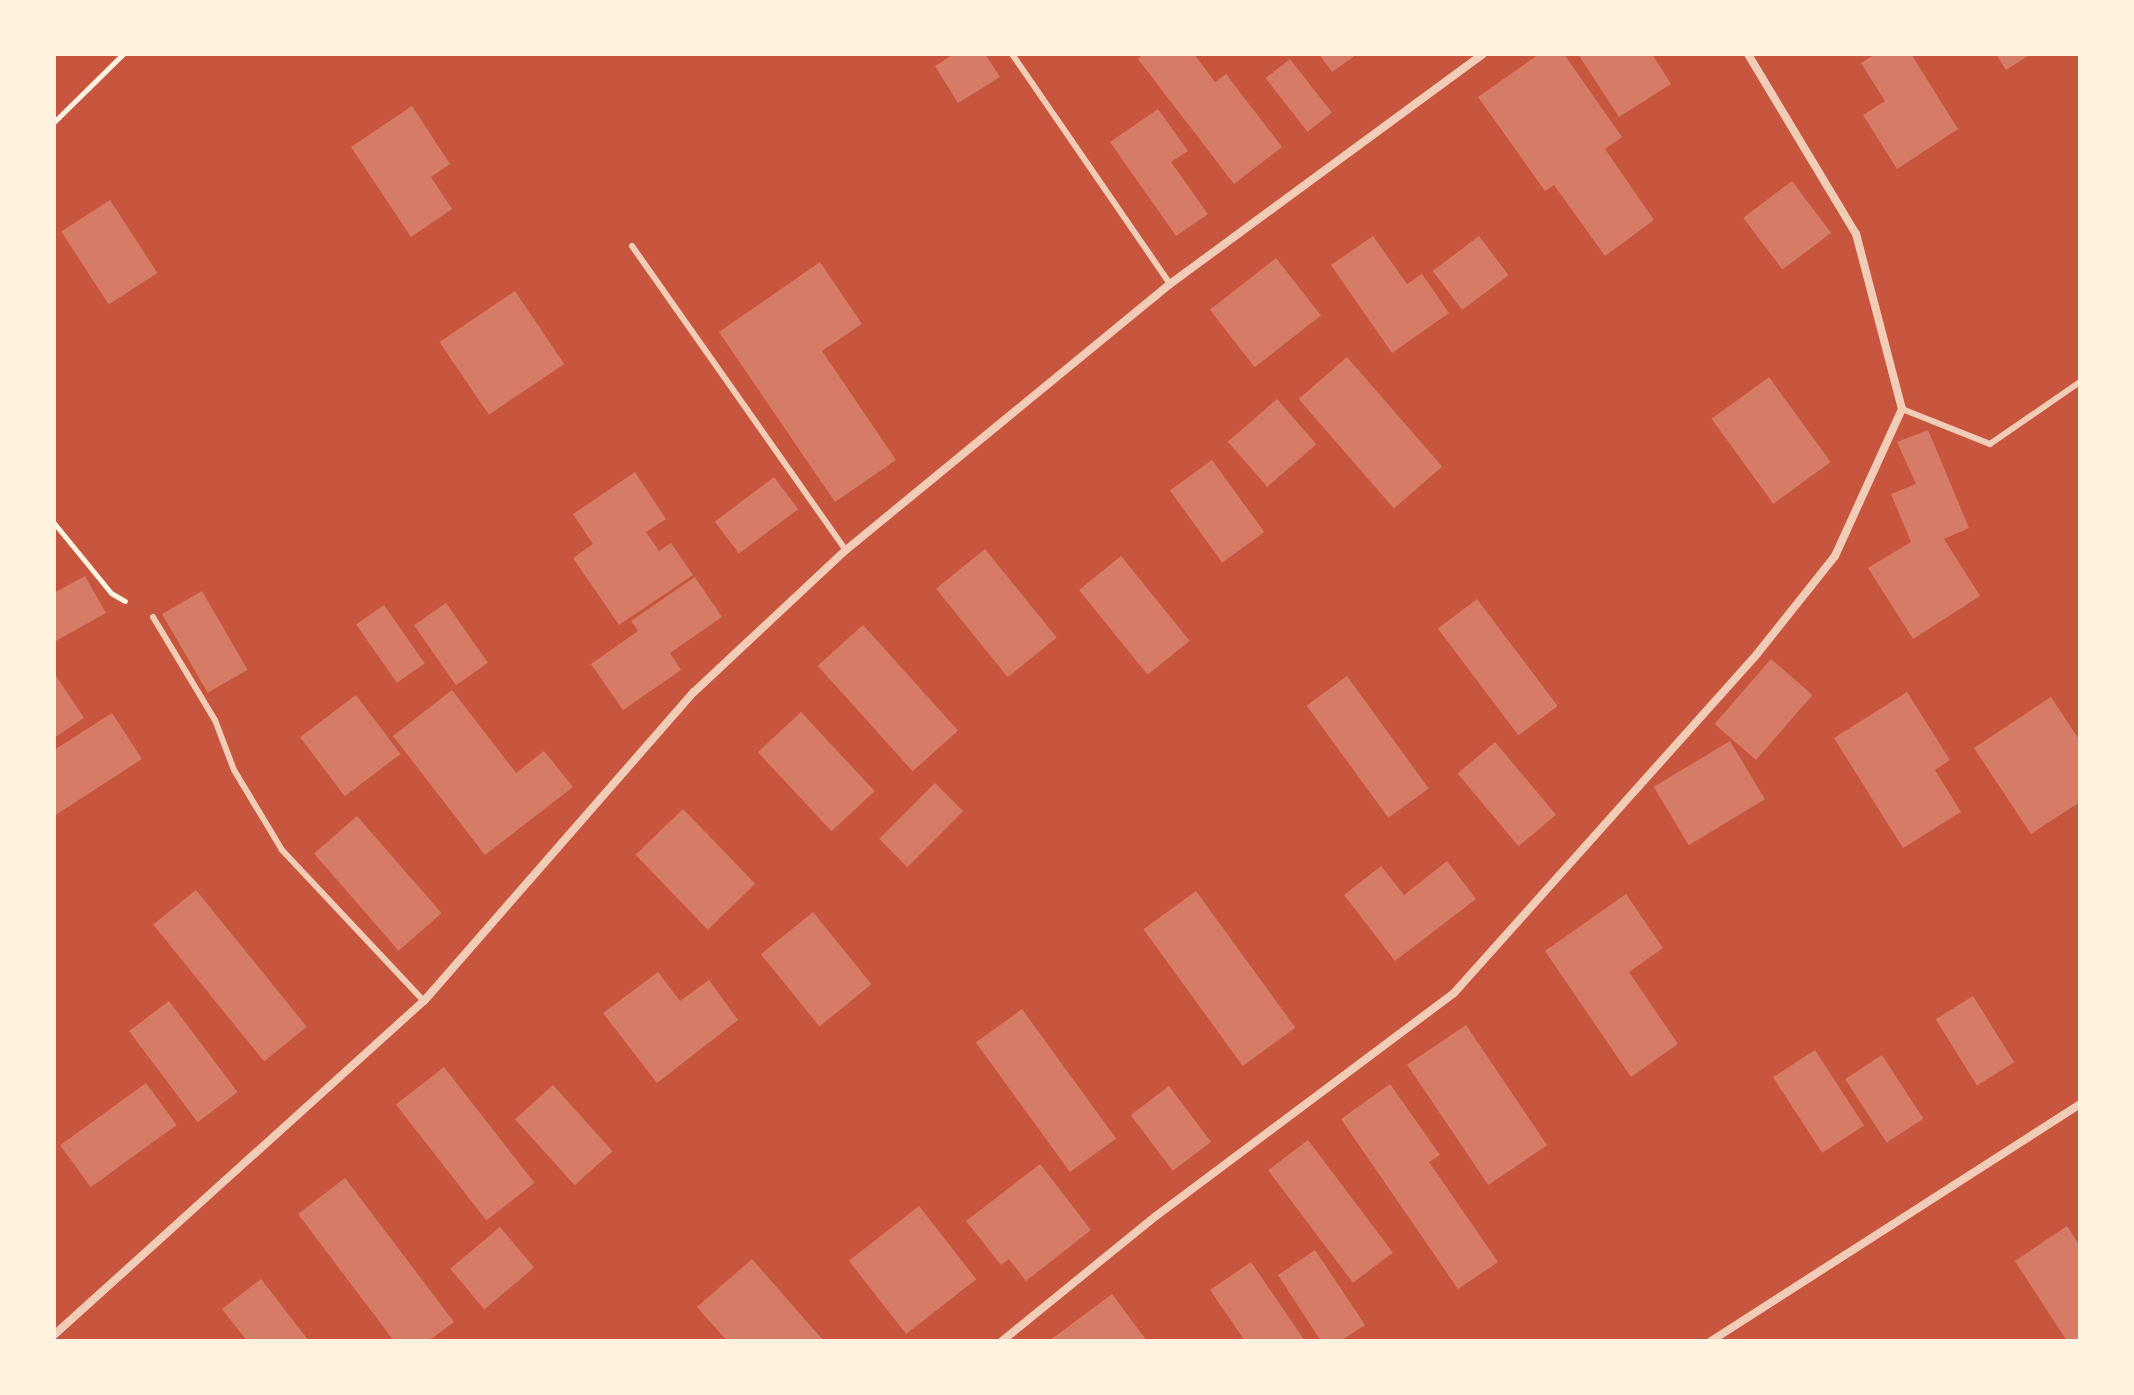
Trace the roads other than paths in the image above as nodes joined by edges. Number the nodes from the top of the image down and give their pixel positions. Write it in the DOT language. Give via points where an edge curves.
graph roads {
  1 [pos="1012,54"];
  2 [pos="1483,54"];
  3 [pos="1748,54"];
  4 [pos="632,246"];
  5 [pos="1170,284"];
  6 [pos="2080,382"];
  7 [pos="1902,409"];
  8 [pos="846,550"];
  9 [pos="153,617"];
  10 [pos="424,1001"];
  11 [pos="2080,1104"];
  12 [pos="54,1335"];
  13 [pos="1002,1341"];
  14 [pos="1711,1341"];
  1 -- 5 [label="lane"];
  2 -- 5 [label="street"];
  3 -- 7 [label="street" via="1856,234"];
  4 -- 8 [label="lane"];
  5 -- 8 [label="street"];
  6 -- 7 [label="lane" via="1990,444"];
  7 -- 13 [label="street" via="1835,556 1757,654 1454,993 1156,1216"];
  8 -- 10 [label="street" via="694,692"];
  9 -- 10 [label="lane" via="215,720 234,770 282,850"];
  10 -- 12 [label="street"];
  11 -- 14 [label="street"];
}
